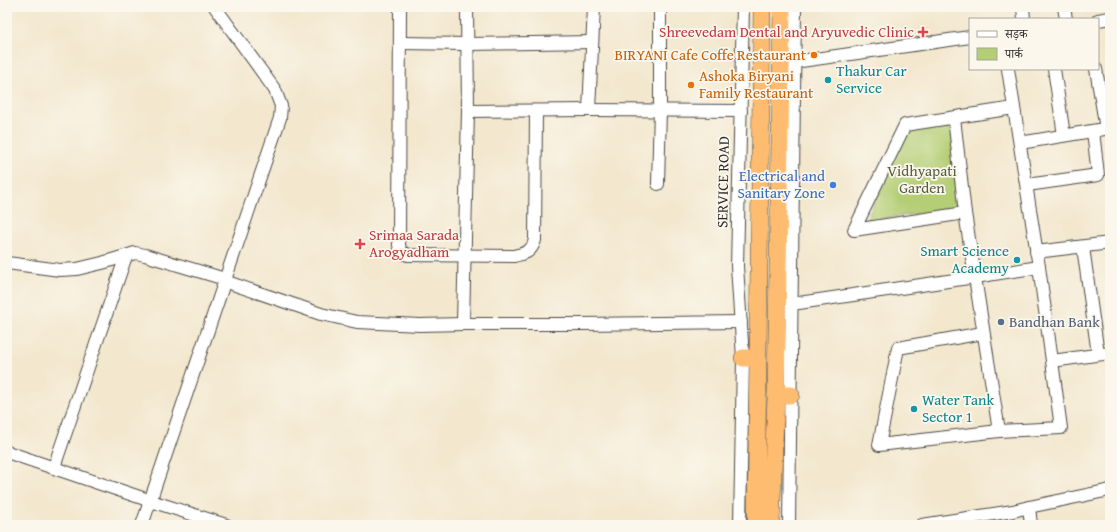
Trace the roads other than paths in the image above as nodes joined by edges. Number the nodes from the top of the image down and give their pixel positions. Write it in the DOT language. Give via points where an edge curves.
graph roads {
  1 [pos="215,7"];
  2 [pos="400,7"];
  3 [pos="467,7"];
  4 [pos="594,7"];
  5 [pos="660,7"];
  6 [pos="743,7"];
  7 [pos="762,7"];
  8 [pos="782,7"];
  9 [pos="795,7"];
  10 [pos="1023,7"];
  11 [pos="1064,7"];
  12 [pos="1024,18"];
  13 [pos="1066,18"];
  14 [pos="1110,18"];
  15 [pos="1099,20"];
  16 [pos="969,37"];
  17 [pos="592,42"];
  18 [pos="400,43"];
  19 [pos="467,44"];
  20 [pos="794,62"];
  21 [pos="1008,70"];
  22 [pos="1054,70"];
  23 [pos="1096,70"];
  24 [pos="1014,108"];
  25 [pos="589,110"];
  26 [pos="660,110"];
  27 [pos="468,111"];
  28 [pos="536,111"];
  29 [pos="741,111"];
  30 [pos="954,118"];
  31 [pos="1108,129"];
  32 [pos="1093,131"];
  33 [pos="1064,135"];
  34 [pos="1020,143"];
  35 [pos="658,184"];
  36 [pos="1027,185"];
  37 [pos="965,213"];
  38 [pos="1110,243"];
  39 [pos="1083,247"];
  40 [pos="1036,252"];
  41 [pos="126,256"];
  42 [pos="465,256"];
  43 [pos="7,263"];
  44 [pos="1039,267"];
  45 [pos="974,277"];
  46 [pos="225,280"];
  47 [pos="792,304"];
  48 [pos="741,322"];
  49 [pos="464,324"];
  50 [pos="983,333"];
  51 [pos="1104,353"];
  52 [pos="751,358"];
  53 [pos="1052,361"];
  54 [pos="784,395"];
  55 [pos="999,432"];
  56 [pos="7,452"];
  57 [pos="54,467"];
  58 [pos="1110,490"];
  59 [pos="151,501"];
  60 [pos="1029,506"];
  61 [pos="764,522"];
  62 [pos="142,525"];
  63 [pos="226,525"];
  64 [pos="740,525"];
  65 [pos="789,525"];
  66 [pos="922,525"];
  67 [pos="1031,525"];
  1 -- 46 [label="street" via="275,90 281,106 280,118"];
  2 -- 18 [label="street"];
  3 -- 19 [label="street"];
  4 -- 17 [label="street"];
  5 -- 26 [label="street"];
  6 -- 29 [label="street, SERVICE ROAD"];
  7 -- 52 [label="highway"];
  8 -- 54 [label="highway"];
  9 -- 20 [label="street"];
  10 -- 12 [label="street"];
  11 -- 13 [label="street"];
  14 -- 15 [label="street"];
  16 -- 20 [label="street"];
  17 -- 19 [label="street"];
  17 -- 25 [label="street"];
  18 -- 19 [label="street"];
  18 -- 42 [label="street" via="401,252 408,255"];
  19 -- 27 [label="street"];
  20 -- 47 [label="street"];
  21 -- 24 [label="street"];
  22 -- 33 [label="street"];
  23 -- 31 [label="street"];
  24 -- 30 [label="street"];
  24 -- 34 [label="street"];
  25 -- 26 [label="street"];
  25 -- 28 [label="street"];
  26 -- 29 [label="street"];
  26 -- 35 [label="street"];
  27 -- 28 [label="street"];
  27 -- 42 [label="street"];
  28 -- 42 [label="street" via="533,247 514,256"];
  29 -- 48 [label="street, SERVICE ROAD" via="737,266"];
  30 -- 37 [label="street"];
  30 -- 37 [label="street" via="905,125 854,230"];
  31 -- 32 [label="street"];
  32 -- 33 [label="street"];
  32 -- 36 [label="street" via="1098,175"];
  33 -- 34 [label="street"];
  34 -- 36 [label="street"];
  36 -- 40 [label="street"];
  37 -- 45 [label="street"];
  38 -- 39 [label="street"];
  39 -- 40 [label="street"];
  39 -- 51 [label="street"];
  40 -- 44 [label="street"];
  41 -- 43 [label="street" via="77,269 60,270"];
  41 -- 46 [label="street" via="135,252 145,254"];
  41 -- 57 [label="street"];
  42 -- 49 [label="street"];
  44 -- 45 [label="street"];
  44 -- 53 [label="street"];
  45 -- 47 [label="street"];
  45 -- 50 [label="street"];
  46 -- 49 [label="street" via="321,314 357,322"];
  46 -- 59 [label="street"];
  47 -- 54 [label="street"];
  48 -- 49 [label="street"];
  48 -- 52 [label="street, SERVICE ROAD"];
  50 -- 55 [label="street"];
  50 -- 55 [label="street" via="898,348 879,445"];
  51 -- 53 [label="street"];
  52 -- 61 [label="highway"];
  52 -- 64 [label="street, SERVICE ROAD"];
  53 -- 55 [label="street" via="1062,428"];
  54 -- 61 [label="highway"];
  54 -- 65 [label="street"];
  56 -- 57 [label="street"];
  57 -- 59 [label="street"];
  58 -- 60 [label="street"];
  59 -- 62 [label="street"];
  59 -- 63 [label="street"];
  60 -- 66 [label="street"];
  60 -- 67 [label="street"];
}
